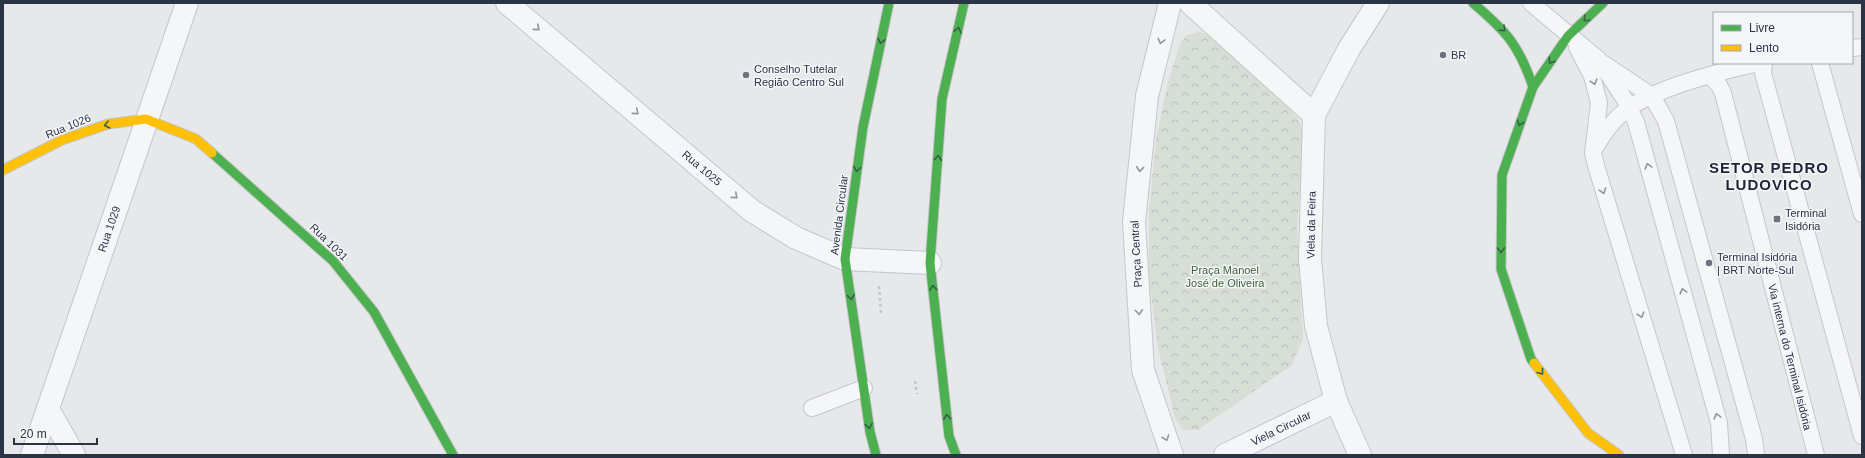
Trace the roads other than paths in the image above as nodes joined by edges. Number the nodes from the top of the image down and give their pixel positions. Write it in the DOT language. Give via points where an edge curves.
graph roads {
  1 [pos="187,3"];
  2 [pos="507,3"];
  3 [pos="889,3"];
  4 [pos="964,3"];
  5 [pos="1170,3"];
  6 [pos="1190,3"];
  7 [pos="1378,3"];
  8 [pos="1473,3"];
  9 [pos="1531,3"];
  10 [pos="1603,3"];
  11 [pos="1568,36"];
  12 [pos="1599,60"];
  13 [pos="1756,64"];
  14 [pos="1764,64"];
  15 [pos="1820,64"];
  16 [pos="1710,76"];
  17 [pos="1533,87"];
  18 [pos="1659,94"];
  19 [pos="1629,108"];
  20 [pos="1314,115"];
  21 [pos="146,120"];
  22 [pos="1593,153"];
  23 [pos="3,170"];
  24 [pos="1862,214"];
  25 [pos="845,259"];
  26 [pos="930,263"];
  27 [pos="864,388"];
  28 [pos="1336,402"];
  29 [pos="812,408"];
  30 [pos="48,409"];
  31 [pos="1862,436"];
  32 [pos="32,455"];
  33 [pos="74,455"];
  34 [pos="453,455"];
  35 [pos="876,455"];
  36 [pos="956,455"];
  37 [pos="1172,455"];
  38 [pos="1225,455"];
  39 [pos="1360,455"];
  40 [pos="1619,455"];
  41 [pos="1684,455"];
  42 [pos="1721,455"];
  43 [pos="1756,455"];
  44 [pos="1816,455"];
  1 -- 21 [label="street, Rua 1029"];
  2 -- 25 [label="street, Rua 1025, one-way" via="752,211 796,238"];
  3 -- 25 [label="main road, Avenida Circular, one-way" via="863,127"];
  26 -- 4 [label="main road, one-way" via="942,99"];
  5 -- 37 [label="street, Praça Central, one-way" via="1147,96 1134,222 1143,370"];
  6 -- 20 [label="street"];
  7 -- 20 [label="street, Viela da Feira" via="1349,49"];
  8 -- 17 [label="main road, one-way" via="1505,30 1516,44 1525,61"];
  9 -- 11 [label="lane"];
  10 -- 11 [label="main road, one-way"];
  11 -- 12 [label="lane"];
  11 -- 17 [label="main road, one-way"];
  11 -- 22 [label="lane, one-way" via="1589,68 1599,103"];
  12 -- 18 [label="lane" via="1638,85"];
  12 -- 19 [label="lane"];
  13 -- 16 [label="lane"];
  14 -- 31 [label="lane" via="1763,73"];
  15 -- 24 [label="lane"];
  16 -- 18 [label="lane"];
  16 -- 44 [label="lane, Via interna do Terminal Isidória" via="1723,93"];
  17 -- 40 [label="main road, one-way" via="1502,175 1501,269 1531,358 1588,433"];
  18 -- 19 [label="lane"];
  18 -- 43 [label="lane" via="1658,103 1666,122 1754,439"];
  19 -- 22 [label="lane" via="1604,132"];
  42 -- 19 [label="lane, one-way" via="1719,423 1636,122"];
  20 -- 28 [label="street, Viela da Feira" via="1310,259 1316,326"];
  21 -- 23 [label="main road, Rua 1026, one-way" via="108,124 62,140"];
  21 -- 30 [label="street, Rua 1029"];
  21 -- 34 [label="main road, Rua 1031" via="196,139 334,261 374,312"];
  22 -- 41 [label="lane, one-way"];
  25 -- 26 [label="street, Rua 1025"];
  25 -- 27 [label="main road, Avenida Circular, one-way"];
  36 -- 26 [label="main road, one-way" via="950,436"];
  27 -- 29 [label="lane"];
  27 -- 35 [label="main road, Avenida Circular, one-way"];
  28 -- 38 [label="street, Viela Circular"];
  28 -- 39 [label="street, Viela da Feira"];
  30 -- 32 [label="street, Rua 1029"];
  30 -- 33 [label="street"];
}
